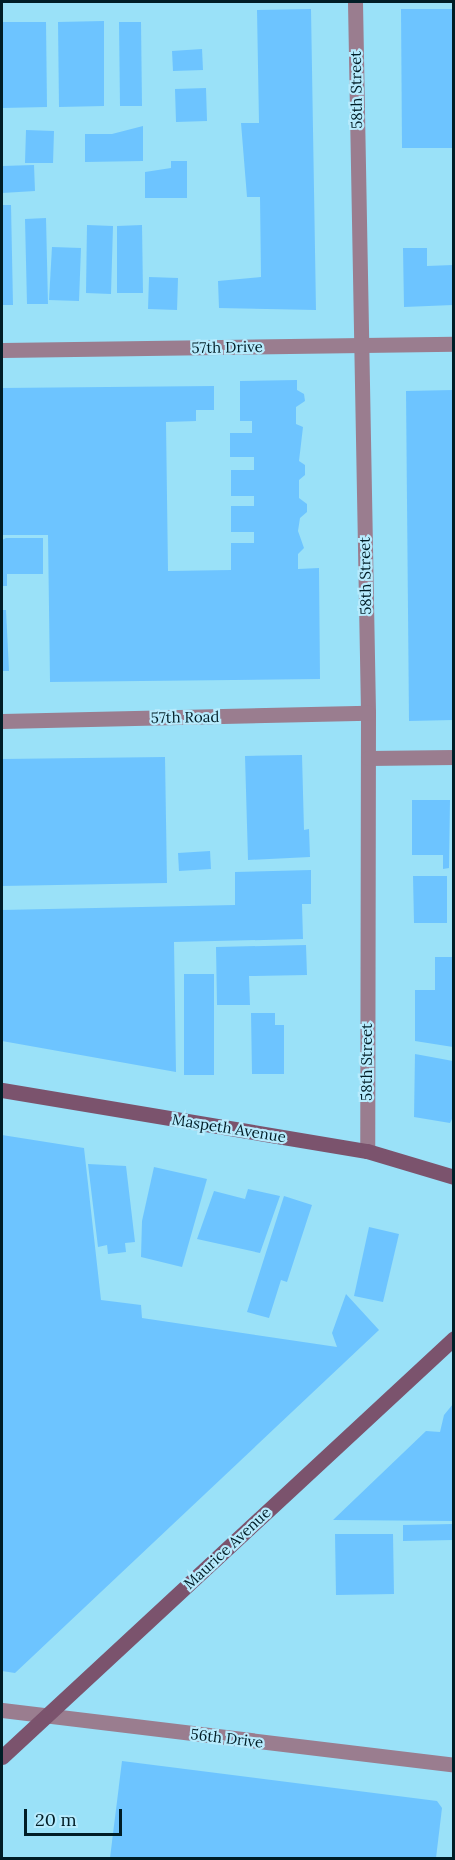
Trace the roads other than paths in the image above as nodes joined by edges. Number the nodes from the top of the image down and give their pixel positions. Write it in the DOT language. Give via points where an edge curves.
graph roads {
  1 [pos="355,2"];
  2 [pos="453,344"];
  3 [pos="360,345"];
  4 [pos="2,350"];
  5 [pos="368,713"];
  6 [pos="2,721"];
  7 [pos="453,757"];
  8 [pos="368,758"];
  9 [pos="2,1090"];
  10 [pos="367,1151"];
  11 [pos="453,1177"];
  12 [pos="453,1338"];
  13 [pos="2,1710"];
  14 [pos="46,1716"];
  15 [pos="2,1757"];
  16 [pos="453,1765"];
  1 -- 3 [label="street, 58th Street"];
  2 -- 3 [label="street, 57th Drive"];
  3 -- 4 [label="street, 57th Drive"];
  3 -- 5 [label="street, 58th Street"];
  5 -- 6 [label="street, 57th Road"];
  5 -- 8 [label="street, 58th Street"];
  7 -- 8 [label="street"];
  8 -- 10 [label="street, 58th Street"];
  9 -- 10 [label="main road, Maspeth Avenue"];
  10 -- 11 [label="main road, Maspeth Avenue"];
  12 -- 14 [label="main road, Maurice Avenue"];
  13 -- 14 [label="street, 56th Drive"];
  14 -- 15 [label="main road, Maurice Avenue"];
  14 -- 16 [label="street, 56th Drive"];
}
